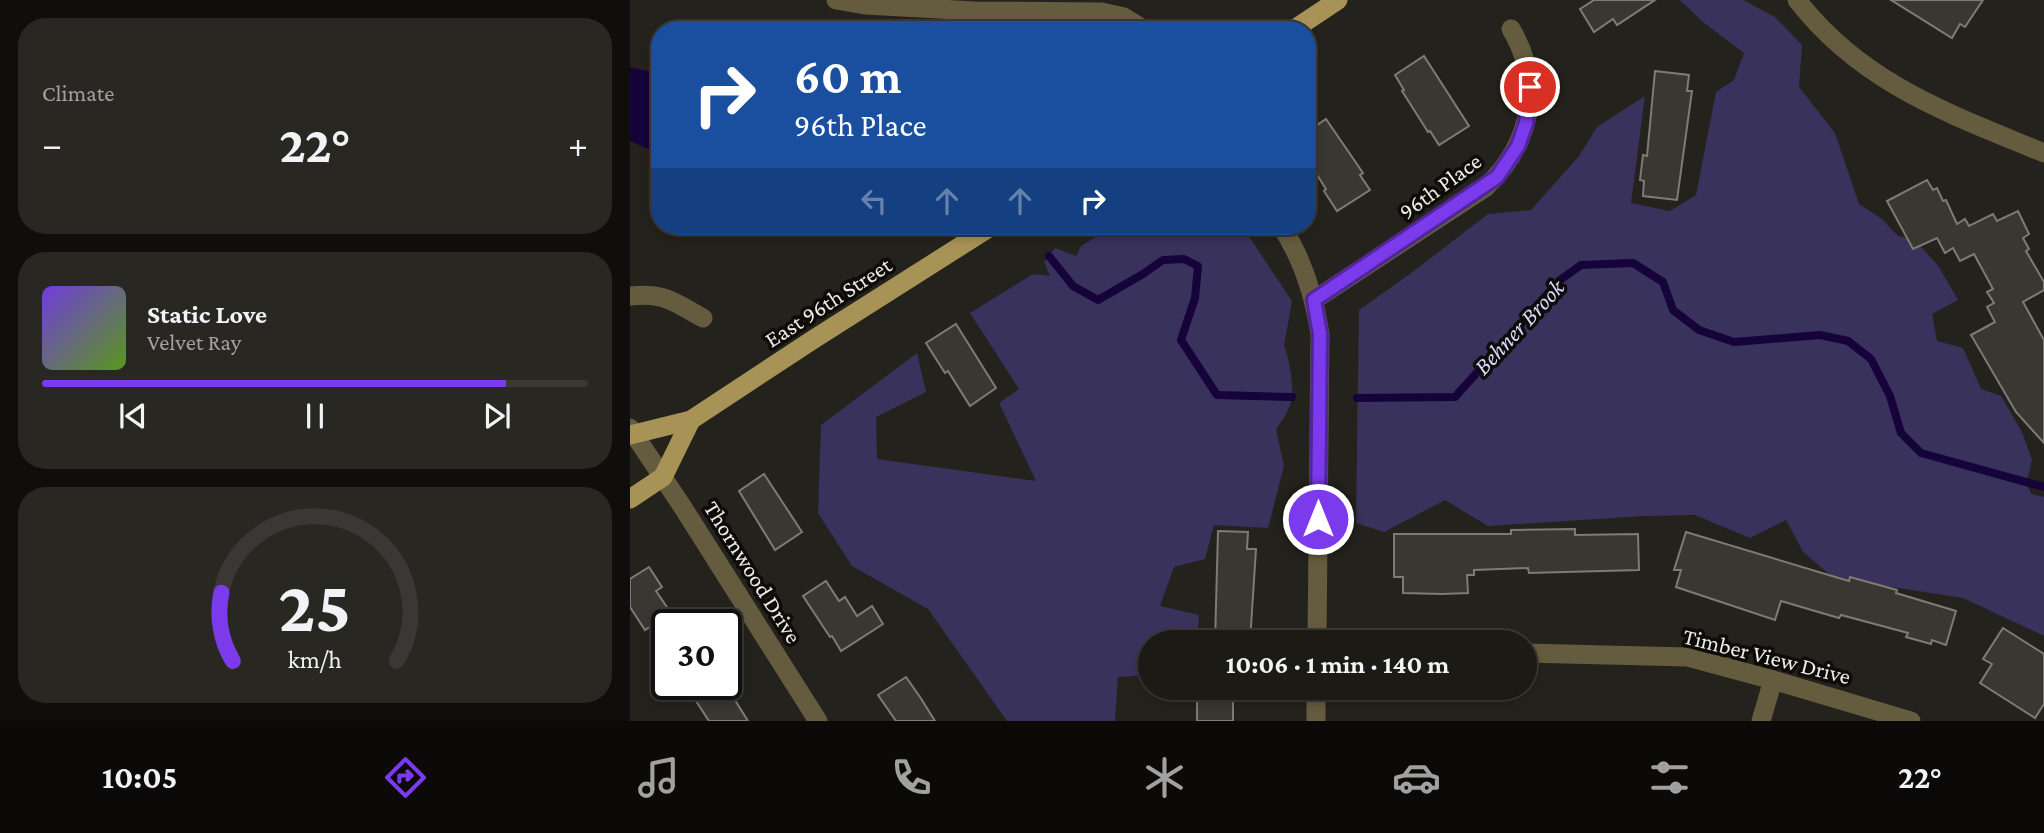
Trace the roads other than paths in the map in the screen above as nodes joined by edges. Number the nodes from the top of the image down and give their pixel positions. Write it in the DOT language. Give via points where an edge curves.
graph roads {
  1 [pos="836,0"];
  2 [pos="1338,0"];
  3 [pos="1797,0"];
  4 [pos="1102,6"];
  5 [pos="1130,21"];
  6 [pos="1306,21"];
  7 [pos="1511,29"];
  8 [pos="2044,153"];
  9 [pos="978,235"];
  10 [pos="1286,235"];
  11 [pos="630,296"];
  12 [pos="1314,300"];
  13 [pos="703,318"];
  14 [pos="691,420"];
  15 [pos="631,432"];
  16 [pos="663,477"];
  17 [pos="630,499"];
  18 [pos="1317,630"];
  19 [pos="1537,653"];
  20 [pos="1773,680"];
  21 [pos="1316,700"];
  22 [pos="818,721"];
  23 [pos="1316,721"];
  24 [pos="1761,721"];
  25 [pos="1911,721"];
  1 -- 4 [label="street" via="975,11"];
  2 -- 6 [label="main road"];
  3 -- 8 [label="street" via="1839,45 1886,81 1932,106"];
  4 -- 5 [label="street"];
  7 -- 12 [label="street, 96th Place" via="1526,63 1530,87 1526,123 1509,161 1486,187"];
  9 -- 14 [label="main road, East 96th Street"];
  10 -- 12 [label="street"];
  11 -- 13 [label="street" via="664,297"];
  12 -- 18 [label="street" via="1320,334"];
  14 -- 15 [label="main road, East 96th Street"];
  14 -- 16 [label="main road"];
  15 -- 16 [label="street, Thornwood Drive"];
  16 -- 17 [label="main road"];
  16 -- 22 [label="street, Thornwood Drive"];
  19 -- 20 [label="street, Timber View Drive" via="1688,657"];
  20 -- 24 [label="street"];
  20 -- 25 [label="street, Timber View Drive"];
  21 -- 23 [label="street"];
}
